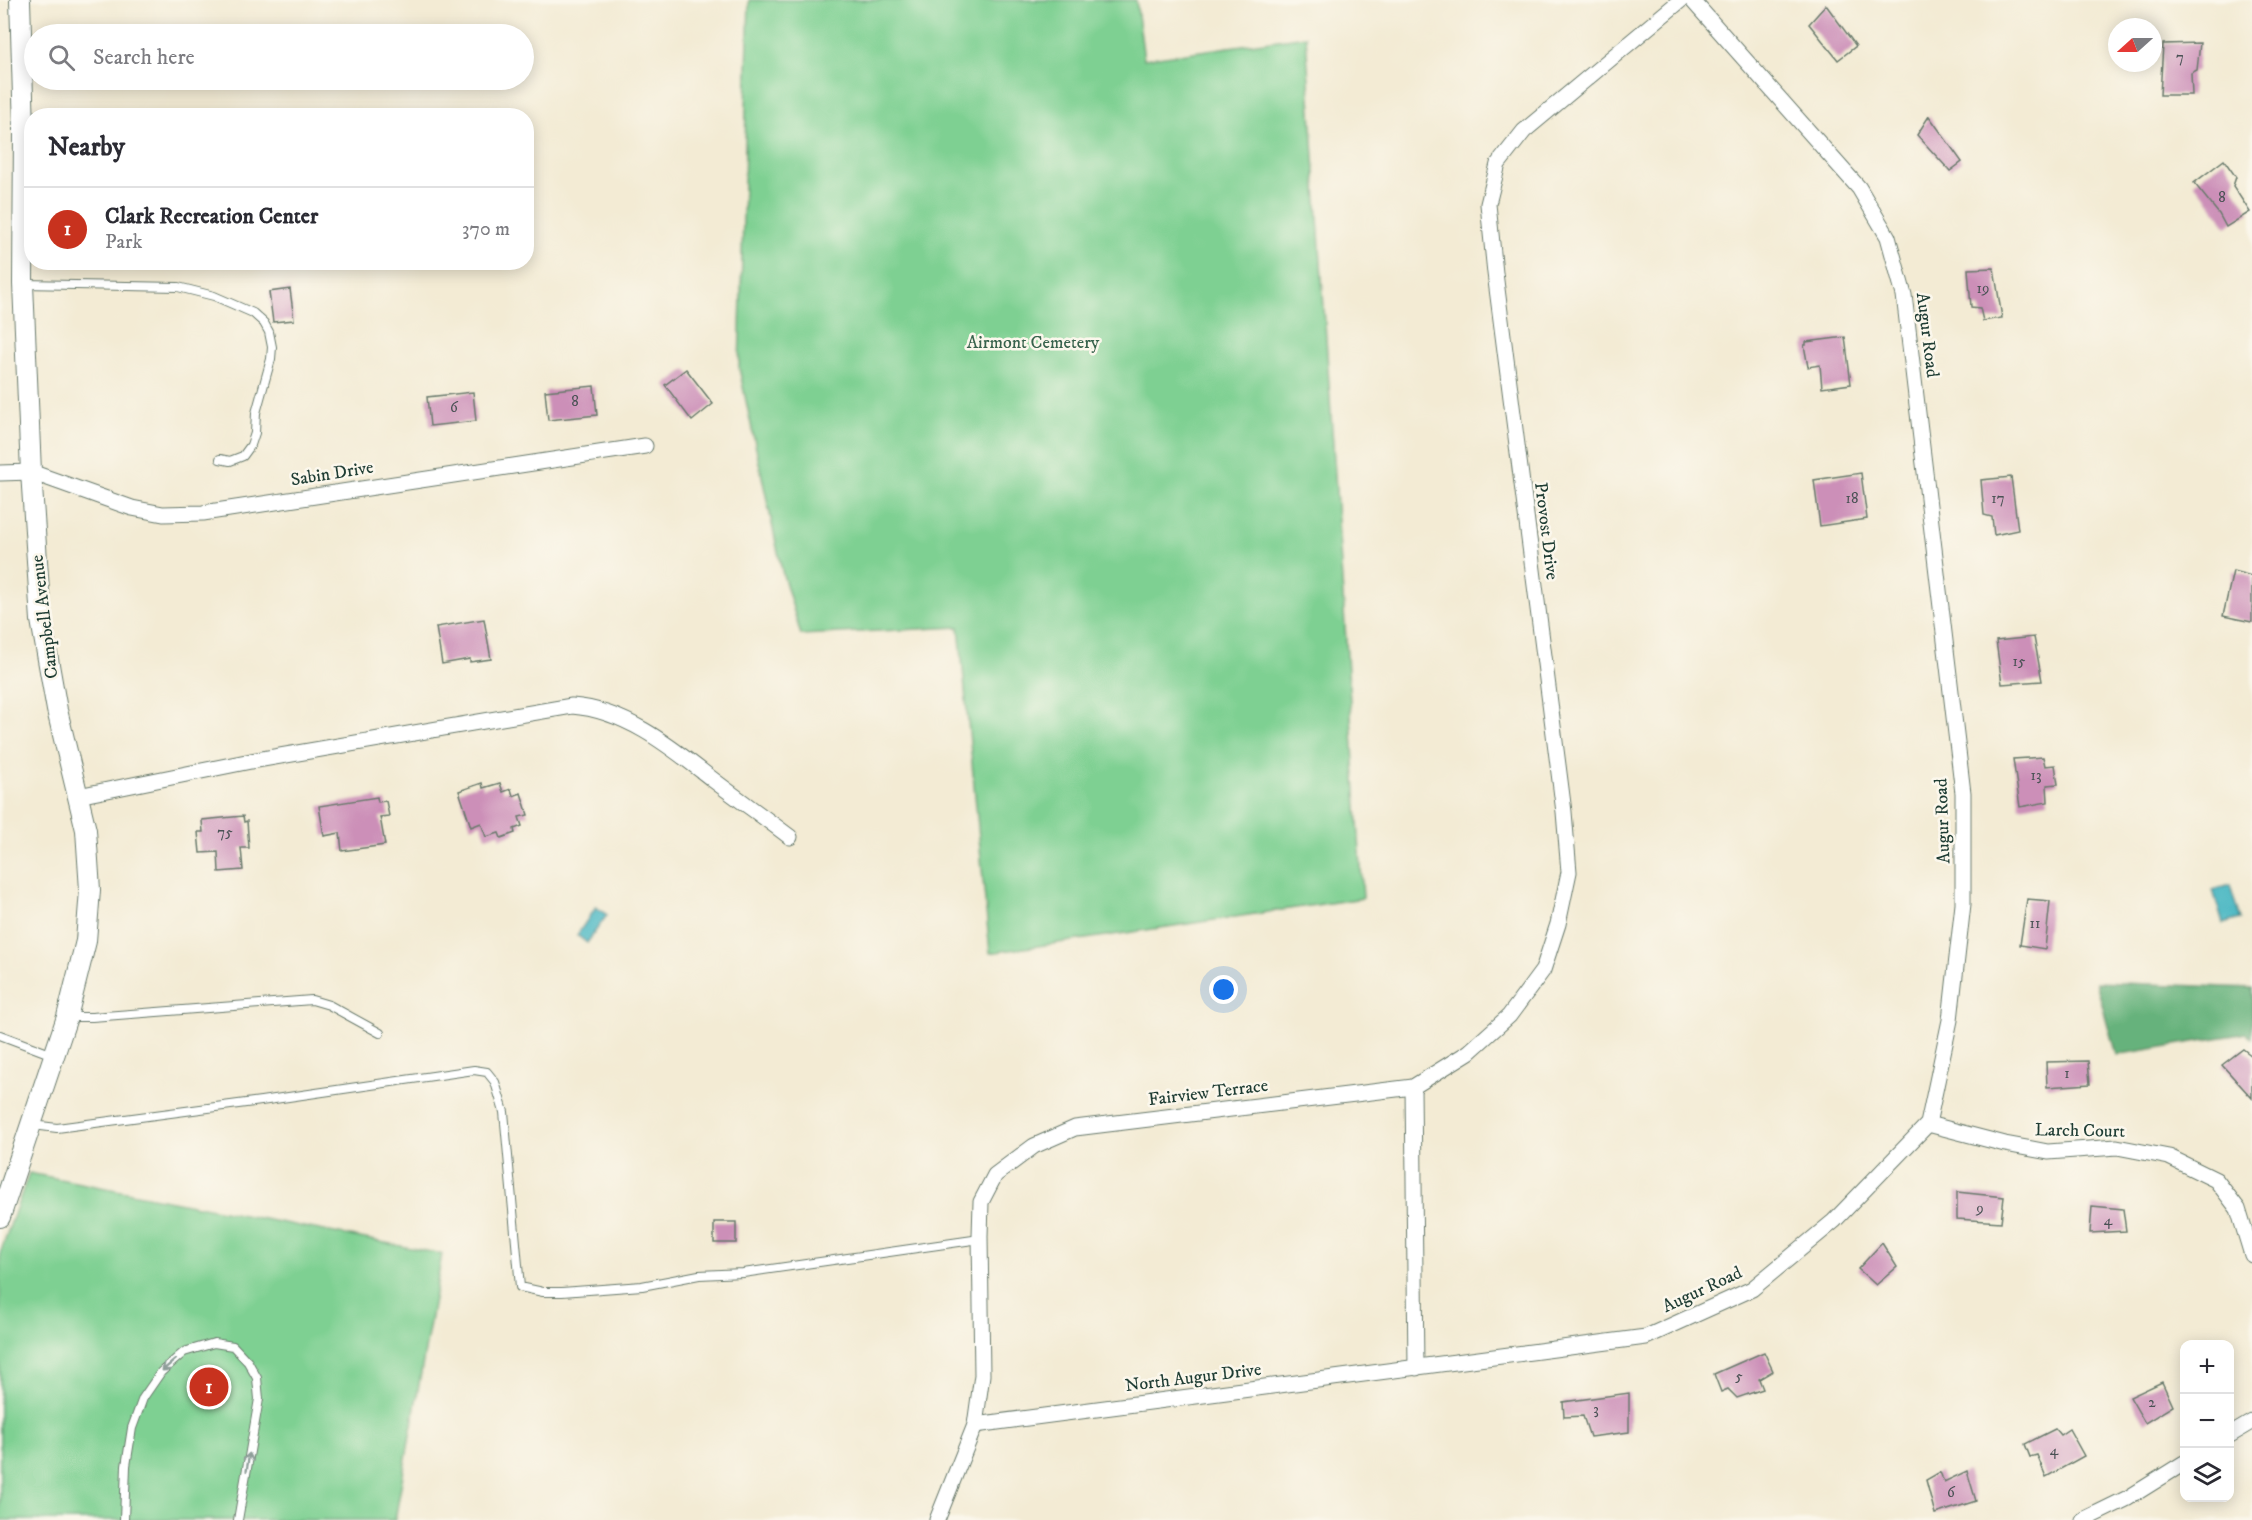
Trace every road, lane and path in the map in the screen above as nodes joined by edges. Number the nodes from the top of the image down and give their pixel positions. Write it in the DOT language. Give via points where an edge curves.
graph roads {
  1 [pos="20,0"];
  2 [pos="1681,0"];
  3 [pos="1692,0"];
  4 [pos="23,284"];
  5 [pos="645,446"];
  6 [pos="220,459"];
  7 [pos="31,472"];
  8 [pos="0,473"];
  9 [pos="78,796"];
  10 [pos="790,837"];
  11 [pos="67,1017"];
  12 [pos="380,1033"];
  13 [pos="0,1035"];
  14 [pos="55,1056"];
  15 [pos="1413,1087"];
  16 [pos="1928,1124"];
  17 [pos="32,1125"];
  18 [pos="1,1209"];
  19 [pos="980,1239"];
  20 [pos="2252,1256"];
  21 [pos="1416,1368"];
  22 [pos="2252,1422"];
  23 [pos="975,1425"];
  24 [pos="2234,1433"];
  25 [pos="2180,1466"];
  26 [pos="124,1520"];
  27 [pos="238,1520"];
  28 [pos="937,1520"];
  29 [pos="2083,1520"];
  1 -- 4 [label="street, Campbell Avenue"];
  2 -- 15 [label="street, Provost Drive" via="1524,131 1498,164 1495,174 1488,204 1495,273 1569,872 1543,970 1509,1016 1468,1052"];
  3 -- 16 [label="street, Augur Road" via="1859,188 1888,237 1904,294 1963,793 1963,904 1950,1020"];
  4 -- 6 [label="lane" via="178,287 214,296 253,313 264,323 272,347 255,433 243,456 230,461"];
  4 -- 7 [label="street, Campbell Avenue"];
  5 -- 7 [label="street, Sabin Drive" via="203,513 163,514 132,508"];
  7 -- 8 [label="street"];
  7 -- 9 [label="street, Campbell Avenue" via="41,620"];
  9 -- 10 [label="street" via="251,761 572,706 611,713 633,723 696,765"];
  9 -- 11 [label="street, Campbell Avenue" via="86,830 90,890 86,941"];
  11 -- 12 [label="lane" via="312,1000"];
  11 -- 14 [label="street, Campbell Avenue"];
  13 -- 14 [label="lane"];
  14 -- 17 [label="street, Campbell Avenue"];
  15 -- 19 [label="street, Fairview Terrace" via="1075,1128 1034,1146 994,1175 981,1202"];
  15 -- 21 [label="street"];
  16 -- 20 [label="street, Larch Court" via="2048,1152 2117,1147 2169,1157 2216,1180 2238,1209"];
  16 -- 21 [label="street, Augur Road" via="1834,1221 1752,1289 1646,1337"];
  17 -- 18 [label="street, Campbell Avenue"];
  17 -- 19 [label="lane" via="57,1128 474,1070 487,1072 495,1082 504,1112 520,1287 552,1292 642,1286 699,1275 743,1273"];
  19 -- 23 [label="street, Fairview Terrace" via="982,1375"];
  21 -- 23 [label="street, North Augur Drive"];
  22 -- 24 [label="street"];
  23 -- 28 [label="street, Fairview Terrace"];
  25 -- 29 [label="street"];
  27 -- 26 [label="lane, one-way" via="259,1399 257,1378 233,1346 214,1343 184,1352 161,1372 142,1398 126,1466"];
}
